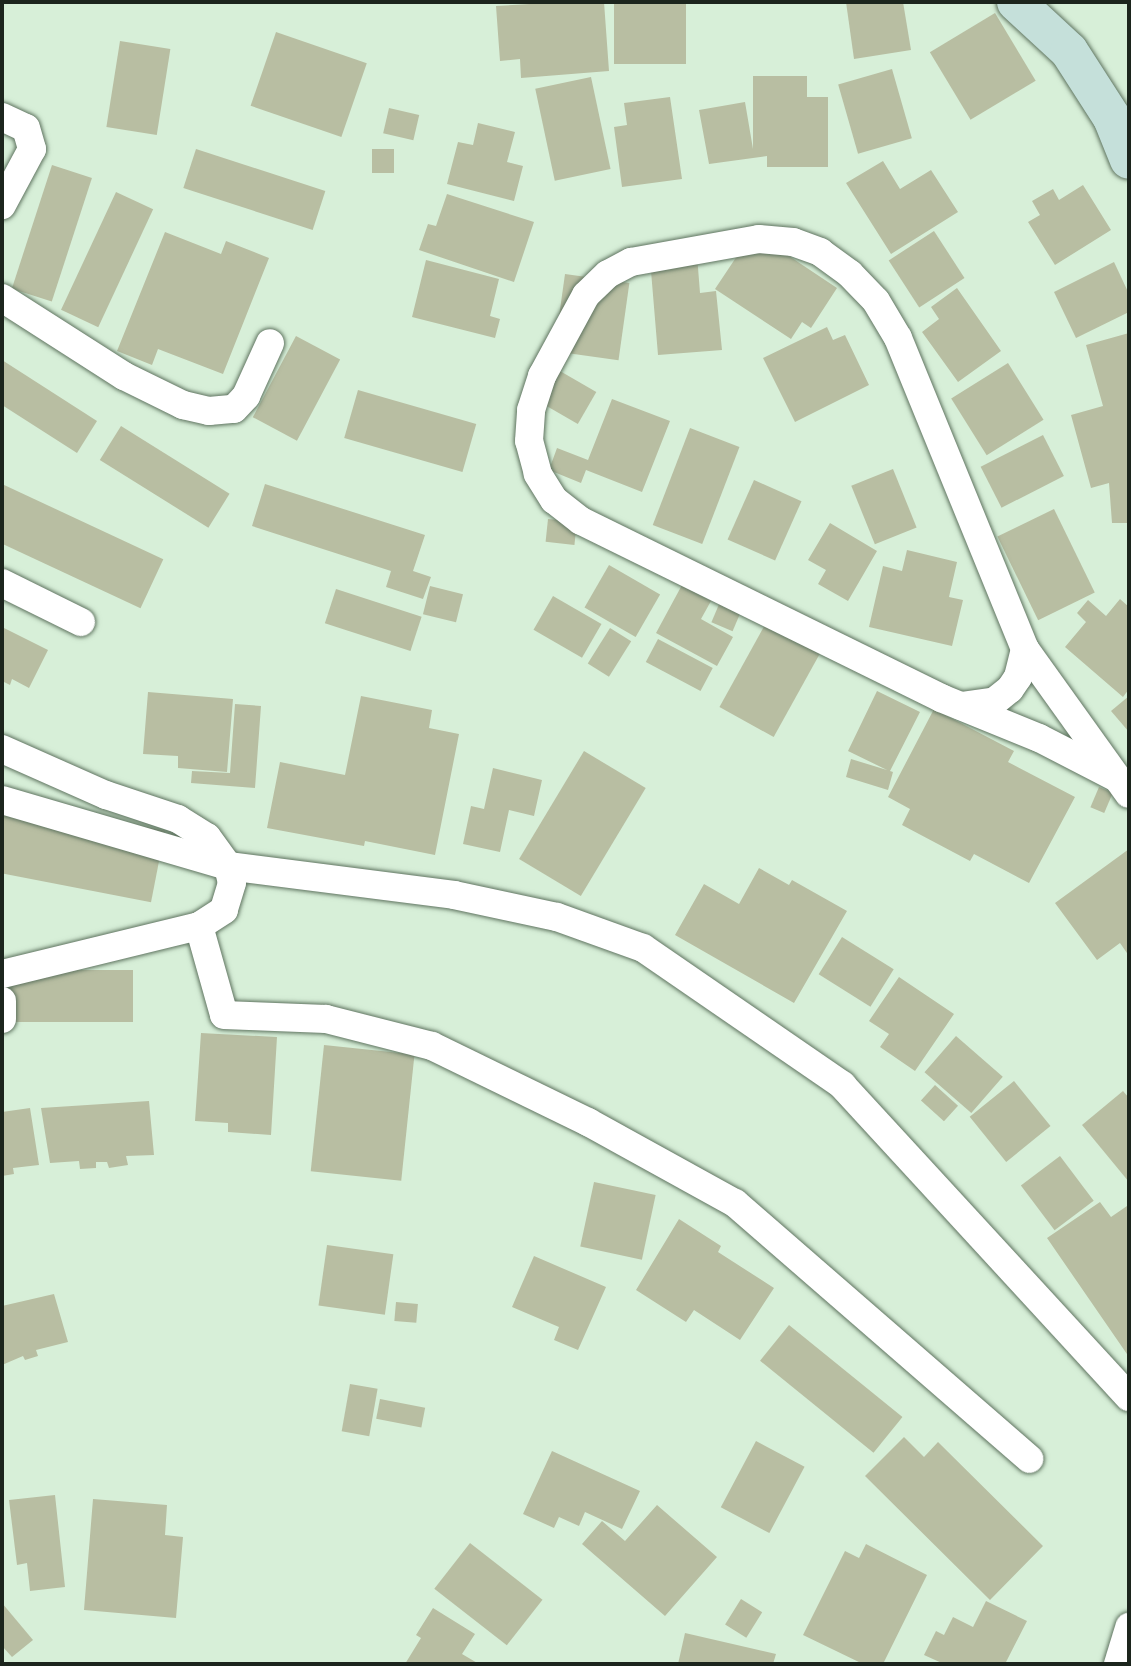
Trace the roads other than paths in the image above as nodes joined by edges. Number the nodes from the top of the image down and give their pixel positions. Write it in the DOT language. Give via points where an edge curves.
graph roads {
  1 [pos="1016,2"];
  2 [pos="2,117"];
  3 [pos="1129,160"];
  4 [pos="2,205"];
  5 [pos="2,298"];
  6 [pos="270,343"];
  7 [pos="2,583"];
  8 [pos="81,622"];
  9 [pos="1025,649"];
  10 [pos="961,706"];
  11 [pos="2,749"];
  12 [pos="1122,786"];
  13 [pos="2,800"];
  14 [pos="228,866"];
  15 [pos="199,926"];
  16 [pos="2,974"];
  17 [pos="2,1001"];
  18 [pos="2,1018"];
  19 [pos="1129,1397"];
  20 [pos="1029,1459"];
  21 [pos="1129,1627"];
  22 [pos="1118,1664"];
  1 -- 3 [label="main road" via="1069,51 1112,118"];
  2 -- 4 [label="street" via="26,128 32,149"];
  5 -- 6 [label="street" via="124,376 183,405 209,411 234,409 246,396"];
  7 -- 8 [label="street"];
  9 -- 10 [label="street" via="1010,689 995,701"];
  9 -- 10 [label="street" via="898,338 876,301 850,274 820,252 793,242 759,239 631,262 608,274 586,295 542,376 531,410 529,441 538,474 554,500 581,522"];
  9 -- 12 [label="street"];
  10 -- 12 [label="street" via="1039,738"];
  11 -- 14 [label="street" via="106,795 178,819 206,837"];
  13 -- 14 [label="street"];
  14 -- 15 [label="street" via="232,883 224,910"];
  14 -- 19 [label="street" via="454,895 558,917 643,948 842,1085"];
  15 -- 16 [label="street"];
  15 -- 20 [label="street" via="224,1015 326,1019 432,1046 588,1122 735,1203"];
  17 -- 18 [label="street"];
  21 -- 22 [label="street"];
}
